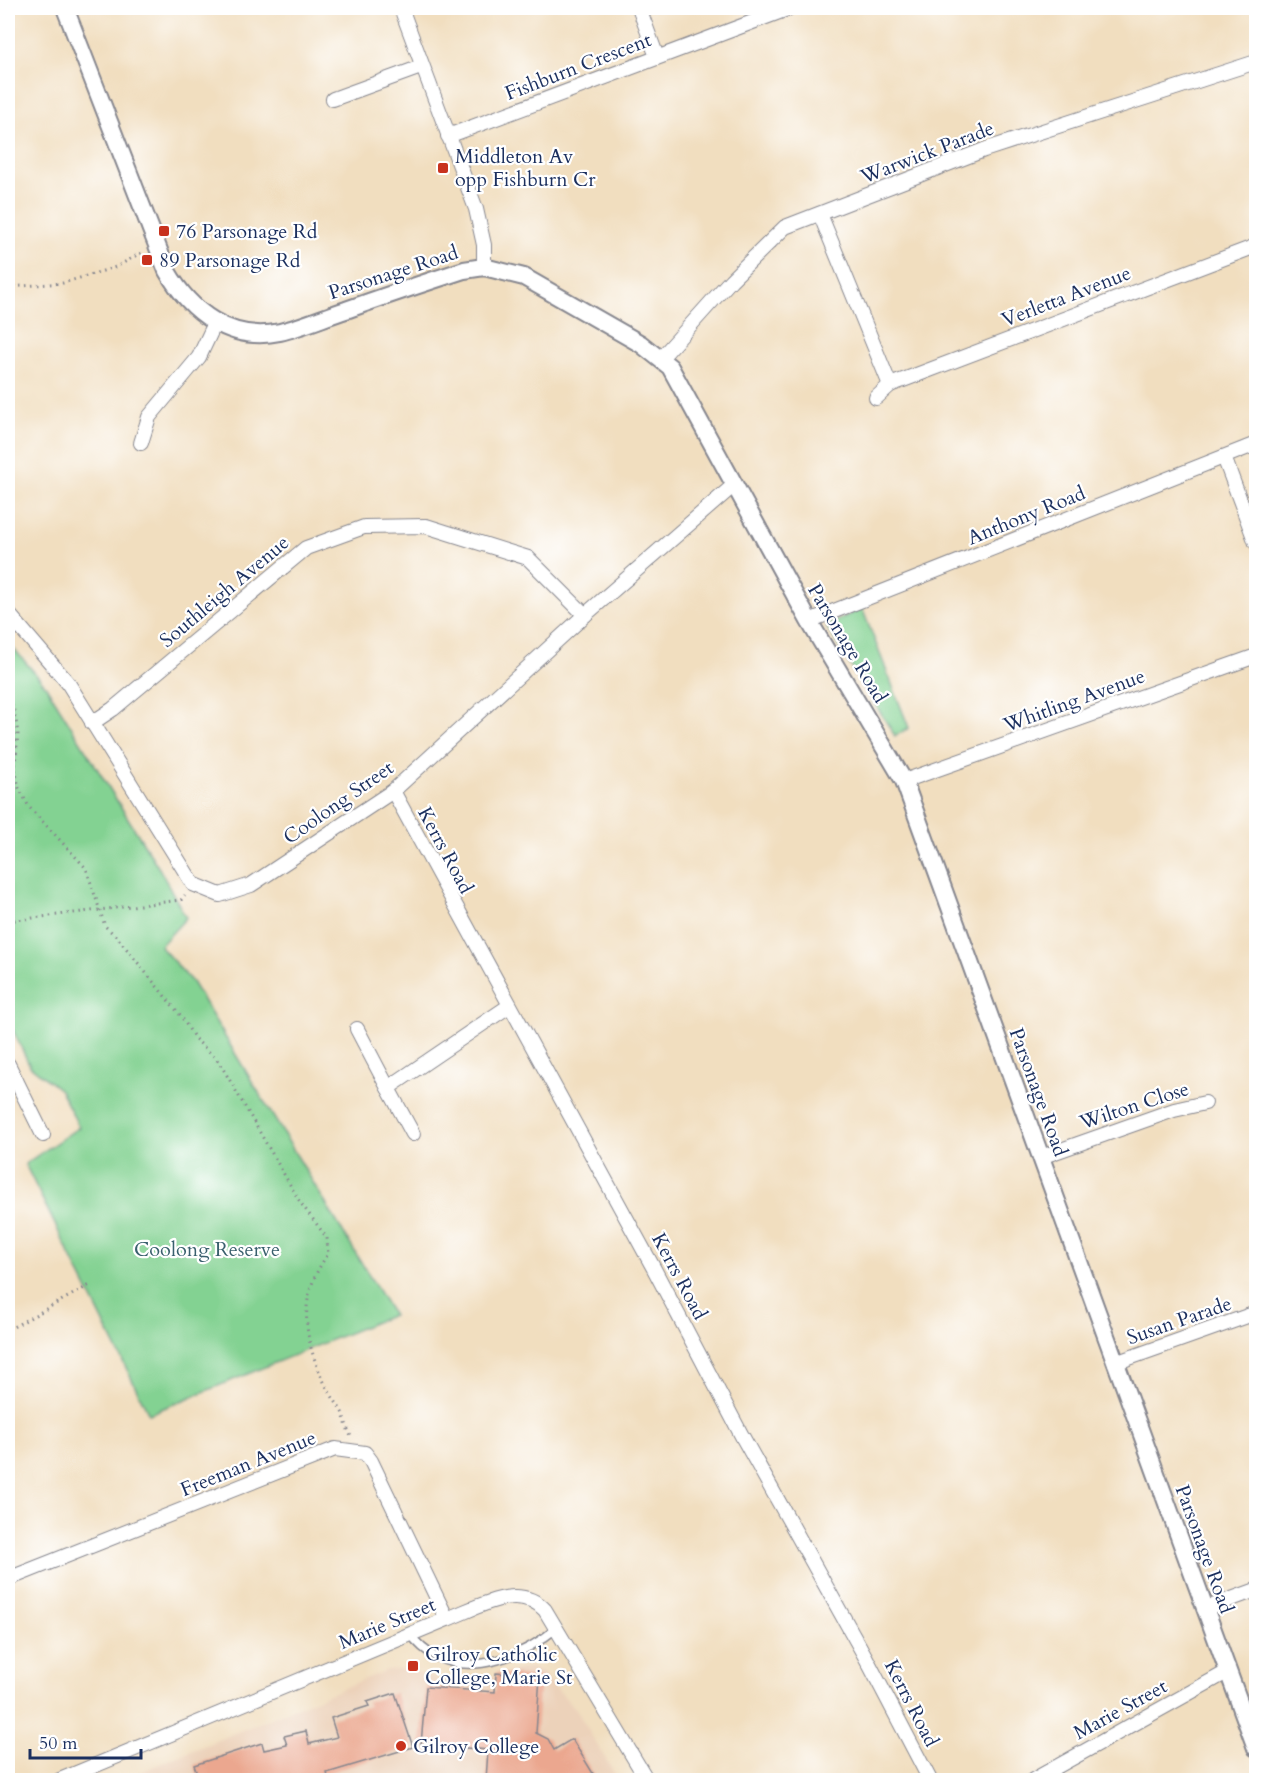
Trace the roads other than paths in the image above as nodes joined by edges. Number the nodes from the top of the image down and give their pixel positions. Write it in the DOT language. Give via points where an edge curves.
graph roads {
  1 [pos="65,8"];
  2 [pos="400,8"];
  3 [pos="639,8"];
  4 [pos="790,8"];
  5 [pos="657,57"];
  6 [pos="1257,62"];
  7 [pos="421,68"];
  8 [pos="333,99"];
  9 [pos="448,136"];
  10 [pos="820,214"];
  11 [pos="1257,246"];
  12 [pos="484,267"];
  13 [pos="215,323"];
  14 [pos="661,358"];
  15 [pos="890,385"];
  16 [pos="876,398"];
  17 [pos="141,443"];
  18 [pos="1257,444"];
  19 [pos="1224,457"];
  20 [pos="734,485"];
  21 [pos="1257,543"];
  22 [pos="8,613"];
  23 [pos="585,615"];
  24 [pos="809,621"];
  25 [pos="1257,656"];
  26 [pos="92,723"];
  27 [pos="904,781"];
  28 [pos="393,791"];
  29 [pos="509,1006"];
  30 [pos="357,1029"];
  31 [pos="8,1064"];
  32 [pos="388,1088"];
  33 [pos="1205,1103"];
  34 [pos="413,1134"];
  35 [pos="42,1135"];
  36 [pos="1041,1157"];
  37 [pos="1257,1313"];
  38 [pos="1115,1363"];
  39 [pos="8,1579"];
  40 [pos="1257,1590"];
  41 [pos="1204,1609"];
  42 [pos="447,1619"];
  43 [pos="557,1628"];
  44 [pos="410,1634"];
  45 [pos="1227,1672"];
  46 [pos="1257,1748"];
  47 [pos="60,1780"];
  48 [pos="647,1780"];
  49 [pos="930,1780"];
  50 [pos="1033,1780"];
  1 -- 13 [label="street, Parsonage Road" via="157,248 178,290"];
  2 -- 7 [label="street"];
  3 -- 5 [label="street"];
  4 -- 5 [label="street, Fishburn Crescent"];
  5 -- 9 [label="street, Fishburn Crescent"];
  6 -- 10 [label="street, Warwick Parade" via="984,150"];
  7 -- 8 [label="street"];
  7 -- 9 [label="street"];
  9 -- 12 [label="street" via="482,228"];
  10 -- 14 [label="street, Warwick Parade" via="785,227"];
  10 -- 15 [label="street"];
  11 -- 15 [label="street, Verletta Avenue"];
  12 -- 13 [label="street, Parsonage Road" via="464,270 280,332 246,332"];
  12 -- 14 [label="street, Parsonage Road" via="524,277"];
  13 -- 17 [label="street" via="199,357 149,417"];
  14 -- 20 [label="street, Parsonage Road" via="676,376"];
  15 -- 16 [label="street, Verletta Avenue"];
  18 -- 19 [label="street, Anthony Road"];
  19 -- 21 [label="street"];
  19 -- 24 [label="street, Anthony Road"];
  20 -- 23 [label="street, Coolong Street"];
  20 -- 24 [label="street, Parsonage Road"];
  22 -- 26 [label="street" via="63,676"];
  23 -- 26 [label="street, Southleigh Avenue" via="528,558 426,526 364,527 306,548"];
  23 -- 28 [label="street, Coolong Street"];
  24 -- 27 [label="street, Parsonage Road"];
  25 -- 27 [label="street, Whitling Avenue"];
  26 -- 28 [label="street, Coolong Street" via="193,884 220,895 251,885"];
  27 -- 36 [label="street, Parsonage Road"];
  28 -- 29 [label="street, Kerrs Road"];
  29 -- 32 [label="street"];
  29 -- 49 [label="street, Kerrs Road"];
  30 -- 32 [label="street"];
  31 -- 35 [label="street"];
  32 -- 34 [label="street"];
  33 -- 36 [label="street, Wilton Close" via="1174,1110"];
  36 -- 38 [label="street, Parsonage Road"];
  37 -- 38 [label="street, Susan Parade"];
  38 -- 41 [label="street, Parsonage Road"];
  39 -- 42 [label="street, Freeman Avenue" via="335,1449 365,1453"];
  40 -- 41 [label="street"];
  41 -- 45 [label="street, Parsonage Road"];
  42 -- 43 [label="street, Marie Street" via="506,1597 520,1596 541,1606"];
  42 -- 44 [label="street, Marie Street"];
  43 -- 44 [label="lane" via="531,1648 474,1665 444,1662 420,1648"];
  43 -- 48 [label="street, Marie Street"];
  44 -- 47 [label="street, Marie Street"];
  45 -- 46 [label="street, Parsonage Road"];
  45 -- 50 [label="street, Marie Street"];
}
